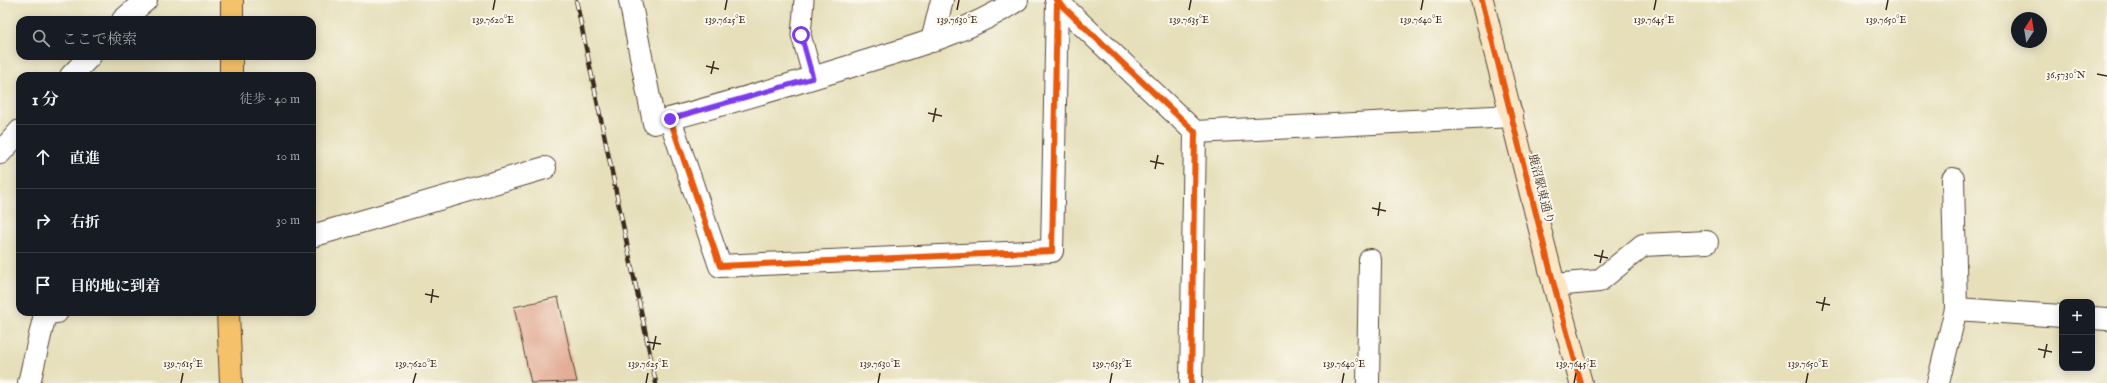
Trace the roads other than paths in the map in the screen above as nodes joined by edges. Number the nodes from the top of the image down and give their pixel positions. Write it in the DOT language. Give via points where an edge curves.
graph roads {
  1 [pos="146,0"];
  2 [pos="232,0"];
  3 [pos="630,0"];
  4 [pos="804,0"];
  5 [pos="942,0"];
  6 [pos="1017,0"];
  7 [pos="1482,0"];
  8 [pos="1056,1"];
  9 [pos="128,16"];
  10 [pos="232,16"];
  11 [pos="932,41"];
  12 [pos="86,60"];
  13 [pos="231,60"];
  14 [pos="75,72"];
  15 [pos="231,72"];
  16 [pos="813,78"];
  17 [pos="1512,116"];
  18 [pos="670,119"];
  19 [pos="1195,132"];
  20 [pos="16,135"];
  21 [pos="0,153"];
  22 [pos="545,168"];
  23 [pos="1953,179"];
  24 [pos="316,235"];
  25 [pos="1707,242"];
  26 [pos="1370,260"];
  27 [pos="1554,285"];
  28 [pos="1956,309"];
  29 [pos="45,316"];
  30 [pos="228,316"];
  31 [pos="2059,316"];
  32 [pos="2095,318"];
  33 [pos="2107,320"];
  34 [pos="29,383"];
  35 [pos="231,383"];
  36 [pos="1191,383"];
  37 [pos="1368,383"];
  38 [pos="1581,383"];
  39 [pos="1938,383"];
  1 -- 9 [label="street"];
  2 -- 10 [label="highway"];
  3 -- 18 [label="street" via="654,123"];
  4 -- 16 [label="lane" via="801,35"];
  5 -- 11 [label="street"];
  6 -- 11 [label="street" via="1003,10"];
  7 -- 17 [label="street, 鹿沼駅東通り"];
  8 -- 18 [label="street" via="1052,252 720,266"];
  8 -- 19 [label="street"];
  11 -- 16 [label="street"];
  12 -- 14 [label="street"];
  13 -- 15 [label="highway"];
  16 -- 18 [label="street"];
  17 -- 19 [label="street"];
  17 -- 27 [label="street, 鹿沼駅東通り"];
  19 -- 36 [label="street"];
  20 -- 21 [label="street"];
  22 -- 24 [label="street"];
  23 -- 28 [label="street"];
  25 -- 27 [label="street" via="1643,245 1599,281"];
  26 -- 37 [label="street"];
  27 -- 38 [label="street, 鹿沼駅東通り"];
  28 -- 31 [label="street"];
  28 -- 39 [label="street"];
  29 -- 34 [label="street"];
  30 -- 35 [label="highway"];
  32 -- 33 [label="street"];
}
